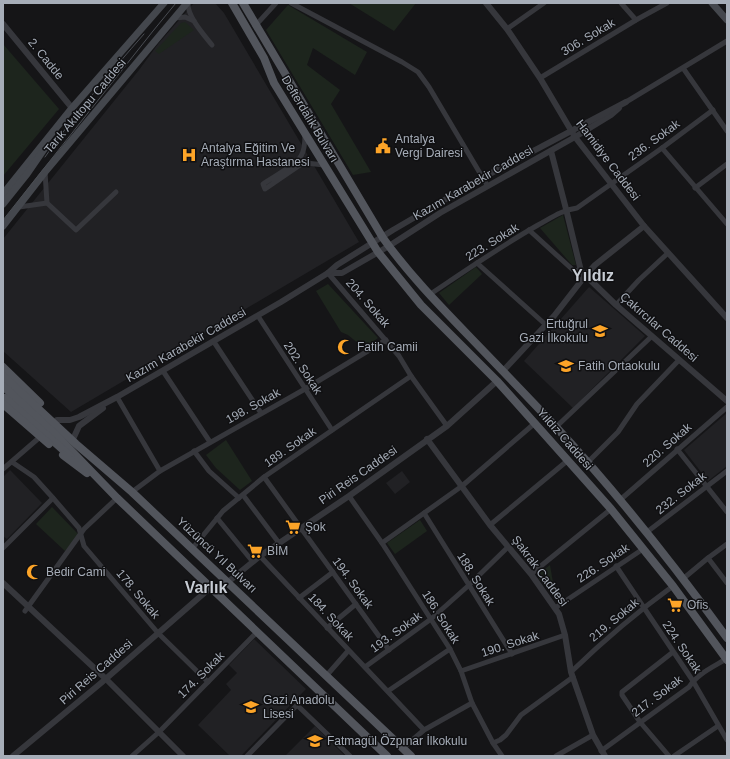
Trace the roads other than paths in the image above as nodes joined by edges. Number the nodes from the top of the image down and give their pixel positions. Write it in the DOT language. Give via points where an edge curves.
graph roads {
  1 [pos="164,3"];
  2 [pos="187,3"];
  3 [pos="232,3"];
  4 [pos="243,3"];
  5 [pos="276,3"];
  6 [pos="291,3"];
  7 [pos="486,3"];
  8 [pos="544,3"];
  9 [pos="621,3"];
  10 [pos="667,3"];
  11 [pos="712,3"];
  12 [pos="174,18"];
  13 [pos="636,20"];
  14 [pos="727,20"];
  15 [pos="194,21"];
  16 [pos="3,24"];
  17 [pos="255,26"];
  18 [pos="507,29"];
  19 [pos="727,41"];
  20 [pos="212,45"];
  21 [pos="683,68"];
  22 [pos="540,78"];
  23 [pos="626,102"];
  24 [pos="72,108"];
  25 [pos="712,110"];
  26 [pos="59,124"];
  27 [pos="571,130"];
  28 [pos="727,132"];
  29 [pos="305,133"];
  30 [pos="575,136"];
  31 [pos="662,148"];
  32 [pos="550,151"];
  33 [pos="727,164"];
  34 [pos="324,165"];
  35 [pos="45,172"];
  36 [pos="482,178"];
  37 [pos="611,184"];
  38 [pos="487,185"];
  39 [pos="695,188"];
  40 [pos="116,192"];
  41 [pos="3,194"];
  42 [pos="47,203"];
  43 [pos="3,204"];
  44 [pos="18,207"];
  45 [pos="566,209"];
  46 [pos="727,224"];
  47 [pos="3,226"];
  48 [pos="644,226"];
  49 [pos="529,230"];
  50 [pos="383,238"];
  51 [pos="374,244"];
  52 [pos="389,246"];
  53 [pos="378,252"];
  54 [pos="668,253"];
  55 [pos="477,263"];
  56 [pos="328,273"];
  57 [pos="583,274"];
  58 [pos="430,295"];
  59 [pos="616,305"];
  60 [pos="726,314"];
  61 [pos="258,316"];
  62 [pos="546,325"];
  63 [pos="652,336"];
  64 [pos="386,340"];
  65 [pos="214,342"];
  66 [pos="679,360"];
  67 [pos="3,367"];
  68 [pos="163,371"];
  69 [pos="503,371"];
  70 [pos="3,376"];
  71 [pos="411,376"];
  72 [pos="497,381"];
  73 [pos="3,386"];
  74 [pos="305,389"];
  75 [pos="117,397"];
  76 [pos="4,401"];
  77 [pos="727,401"];
  78 [pos="727,407"];
  79 [pos="261,413"];
  80 [pos="57,420"];
  81 [pos="536,423"];
  82 [pos="447,426"];
  83 [pos="556,427"];
  84 [pos="332,430"];
  85 [pos="40,437"];
  86 [pos="74,437"];
  87 [pos="427,439"];
  88 [pos="210,442"];
  89 [pos="677,449"];
  90 [pos="194,451"];
  91 [pos="567,461"];
  92 [pos="12,462"];
  93 [pos="588,462"];
  94 [pos="3,469"];
  95 [pos="727,471"];
  96 [pos="160,472"];
  97 [pos="264,477"];
  98 [pos="119,480"];
  99 [pos="462,486"];
  100 [pos="706,486"];
  101 [pos="110,491"];
  102 [pos="132,492"];
  103 [pos="241,496"];
  104 [pos="349,496"];
  105 [pos="53,498"];
  106 [pos="117,498"];
  107 [pos="620,500"];
  108 [pos="611,509"];
  109 [pos="727,512"];
  110 [pos="424,513"];
  111 [pos="217,518"];
  112 [pos="490,525"];
  113 [pos="301,529"];
  114 [pos="647,532"];
  115 [pos="80,534"];
  116 [pos="279,543"];
  117 [pos="382,543"];
  118 [pos="727,544"];
  119 [pos="508,547"];
  120 [pos="3,548"];
  121 [pos="192,549"];
  122 [pos="643,549"];
  123 [pos="260,556"];
  124 [pos="708,558"];
  125 [pos="253,562"];
  126 [pos="616,566"];
  127 [pos="333,572"];
  128 [pos="531,574"];
  129 [pos="684,578"];
  130 [pos="228,582"];
  131 [pos="3,583"];
  132 [pos="727,583"];
  133 [pos="468,586"];
  134 [pos="673,586"];
  135 [pos="210,588"];
  136 [pos="299,598"];
  137 [pos="356,604"];
  138 [pos="26,608"];
  139 [pos="555,608"];
  140 [pos="643,608"];
  141 [pos="431,619"];
  142 [pos="327,628"];
  143 [pos="158,632"];
  144 [pos="257,632"];
  145 [pos="565,635"];
  146 [pos="727,638"];
  147 [pos="389,650"];
  148 [pos="450,650"];
  149 [pos="348,651"];
  150 [pos="673,652"];
  151 [pos="512,654"];
  152 [pos="727,660"];
  153 [pos="365,668"];
  154 [pos="461,671"];
  155 [pos="572,674"];
  156 [pos="327,675"];
  157 [pos="106,679"];
  158 [pos="693,681"];
  159 [pos="208,682"];
  160 [pos="388,691"];
  161 [pos="302,700"];
  162 [pos="472,703"];
  163 [pos="297,705"];
  164 [pos="640,722"];
  165 [pos="718,726"];
  166 [pos="424,730"];
  167 [pos="159,732"];
  168 [pos="593,735"];
  169 [pos="727,740"];
  170 [pos="493,743"];
  171 [pos="403,748"];
  172 [pos="603,753"];
  173 [pos="13,756"];
  174 [pos="132,756"];
  175 [pos="183,756"];
  176 [pos="247,756"];
  177 [pos="350,756"];
  178 [pos="387,756"];
  179 [pos="412,756"];
  180 [pos="502,756"];
  181 [pos="556,756"];
  182 [pos="669,756"];
  183 [pos="674,756"];
  1 -- 24 [label="main road, Tarık Akıltopu Caddesi"];
  2 -- 12 [label="main road, Tarık Akıltopu Caddesi"];
  2 -- 15 [label="street"];
  3 -- 29 [label="main road, Defterdalık Bulvarı" via="264,58 274,83"];
  4 -- 17 [label="main road, Defterdalık Bulvarı"];
  5 -- 17 [label="street"];
  6 -- 36 [label="street" via="418,72"];
  7 -- 18 [label="street, Hamidiye Caddesi"];
  8 -- 18 [label="street"];
  9 -- 13 [label="street"];
  10 -- 13 [label="street, 306. Sokak"];
  11 -- 14 [label="main road"];
  12 -- 15 [label="street" via="185,17"];
  12 -- 35 [label="main road, Tarık Akıltopu Caddesi"];
  13 -- 22 [label="street, 306. Sokak"];
  15 -- 20 [label="street"];
  16 -- 24 [label="street, 2. Cadde"];
  17 -- 50 [label="main road, Defterdalık Bulvarı"];
  18 -- 22 [label="street, Hamidiye Caddesi"];
  19 -- 21 [label="street, Kazım Karabekir Caddesi"];
  21 -- 23 [label="street, Kazım Karabekir Caddesi"];
  21 -- 25 [label="street"];
  22 -- 27 [label="street, Hamidiye Caddesi"];
  23 -- 27 [label="street, Kazım Karabekir Caddesi"];
  23 -- 30 [label="street, Kazım Karabekir Caddesi" via="611,115"];
  24 -- 26 [label="main road, Tarık Akıltopu Caddesi"];
  25 -- 28 [label="street"];
  25 -- 31 [label="street, 236. Sokak"];
  26 -- 41 [label="main road, Tarık Akıltopu Caddesi"];
  26 -- 43 [label="main road" via="42,153"];
  27 -- 30 [label="street, Hamidiye Caddesi"];
  27 -- 36 [label="street, Kazım Karabekir Caddesi"];
  29 -- 34 [label="main road, Defterdalık Bulvarı"];
  29 -- 34 [label="street" via="302,155 263,184 265,189 300,165"];
  30 -- 32 [label="street, Kazım Karabekir Caddesi"];
  30 -- 37 [label="street, Hamidiye Caddesi"];
  31 -- 37 [label="street, 236. Sokak"];
  31 -- 39 [label="street"];
  32 -- 38 [label="street, Kazım Karabekir Caddesi"];
  32 -- 45 [label="street"];
  33 -- 39 [label="street"];
  34 -- 51 [label="main road, Defterdalık Bulvarı"];
  35 -- 42 [label="street"];
  35 -- 44 [label="main road, Tarık Akıltopu Caddesi"];
  36 -- 38 [label="street"];
  36 -- 50 [label="street, Kazım Karabekir Caddesi"];
  37 -- 45 [label="street, 236. Sokak" via="577,208"];
  37 -- 48 [label="street, Hamidiye Caddesi"];
  38 -- 52 [label="street, Kazım Karabekir Caddesi"];
  39 -- 46 [label="street"];
  40 -- 42 [label="street" via="76,230"];
  42 -- 44 [label="street"];
  44 -- 47 [label="main road, Tarık Akıltopu Caddesi"];
  45 -- 49 [label="street, 223. Sokak"];
  45 -- 57 [label="street"];
  48 -- 54 [label="street, Hamidiye Caddesi"];
  48 -- 57 [label="street"];
  49 -- 55 [label="street, 223. Sokak"];
  49 -- 57 [label="street" via="573,270"];
  50 -- 51 [label="street, Kazım Karabekir Caddesi"];
  50 -- 52 [label="main road, Yıldız Caddesi"];
  51 -- 53 [label="main road, Yıldız Caddesi"];
  51 -- 56 [label="street, Kazım Karabekir Caddesi"];
  52 -- 53 [label="street, Kazım Karabekir Caddesi"];
  52 -- 58 [label="main road, Yıldız Caddesi"];
  53 -- 56 [label="street, Kazım Karabekir Caddesi" via="342,273"];
  53 -- 72 [label="main road, Yıldız Caddesi" via="421,305"];
  54 -- 59 [label="street"];
  54 -- 60 [label="street, Hamidiye Caddesi"];
  55 -- 58 [label="street, 223. Sokak"];
  55 -- 62 [label="street"];
  56 -- 61 [label="street, Kazım Karabekir Caddesi"];
  56 -- 64 [label="street, 204. Sokak"];
  57 -- 59 [label="street, Çakırcılar Caddesi"];
  57 -- 62 [label="street"];
  58 -- 69 [label="main road, Yıldız Caddesi"];
  59 -- 63 [label="street, Çakırcılar Caddesi"];
  61 -- 65 [label="street, Kazım Karabekir Caddesi"];
  61 -- 74 [label="street, 202. Sokak"];
  62 -- 69 [label="street"];
  63 -- 66 [label="street, Çakırcılar Caddesi"];
  63 -- 83 [label="street"];
  64 -- 71 [label="street, 204. Sokak"];
  64 -- 74 [label="street, 198. Sokak"];
  65 -- 68 [label="street, Kazım Karabekir Caddesi"];
  65 -- 79 [label="street"];
  66 -- 77 [label="street, Çakırcılar Caddesi"];
  66 -- 93 [label="street" via="638,404 618,432"];
  67 -- 80 [label="main road"];
  68 -- 75 [label="street, Kazım Karabekir Caddesi"];
  68 -- 88 [label="street"];
  69 -- 83 [label="main road, Yıldız Caddesi"];
  70 -- 98 [label="main road, Yüzüncü Yıl Bulvarı"];
  71 -- 82 [label="street, 204. Sokak"];
  71 -- 84 [label="street, 189. Sokak"];
  72 -- 81 [label="main road, Yıldız Caddesi"];
  72 -- 82 [label="street, Piri Reis Caddesi"];
  73 -- 101 [label="main road" via="60,439"];
  74 -- 79 [label="street, 198. Sokak"];
  74 -- 84 [label="street, 202. Sokak"];
  75 -- 80 [label="street" via="79,417"];
  75 -- 86 [label="street" via="79,426"];
  75 -- 96 [label="street"];
  76 -- 85 [label="main road"];
  76 -- 101 [label="main road"];
  78 -- 89 [label="street, 220. Sokak"];
  79 -- 88 [label="street, 198. Sokak"];
  80 -- 86 [label="main road"];
  81 -- 91 [label="main road, Yıldız Caddesi"];
  81 -- 99 [label="street"];
  82 -- 87 [label="street, Piri Reis Caddesi"];
  83 -- 93 [label="main road, Yıldız Caddesi"];
  84 -- 97 [label="street, 189. Sokak"];
  85 -- 92 [label="street"];
  85 -- 101 [label="main road"];
  86 -- 98 [label="main road"];
  87 -- 99 [label="street, Şakrak Caddesi"];
  87 -- 104 [label="street, Piri Reis Caddesi"];
  88 -- 90 [label="street, 198. Sokak"];
  89 -- 100 [label="street"];
  89 -- 107 [label="street, 220. Sokak"];
  90 -- 96 [label="street, 198. Sokak"];
  90 -- 103 [label="street" via="209,471"];
  91 -- 108 [label="main road, Yıldız Caddesi"];
  91 -- 112 [label="street"];
  92 -- 94 [label="street"];
  92 -- 105 [label="street, 178. Sokak" via="34,477"];
  93 -- 107 [label="main road, Yıldız Caddesi"];
  95 -- 100 [label="street, 232. Sokak"];
  96 -- 102 [label="street, 198. Sokak"];
  97 -- 103 [label="street, 189. Sokak"];
  97 -- 113 [label="street, 194. Sokak"];
  98 -- 102 [label="main road, Yüzüncü Yıl Bulvarı"];
  99 -- 110 [label="street"];
  99 -- 112 [label="street, Şakrak Caddesi"];
  100 -- 109 [label="street"];
  100 -- 114 [label="street, 232. Sokak"];
  101 -- 106 [label="main road"];
  102 -- 121 [label="main road, Yüzüncü Yıl Bulvarı"];
  103 -- 111 [label="street, 189. Sokak"];
  103 -- 116 [label="street"];
  104 -- 113 [label="street, Piri Reis Caddesi"];
  104 -- 117 [label="street, 186. Sokak"];
  105 -- 115 [label="street, 178. Sokak"];
  105 -- 120 [label="street"];
  106 -- 115 [label="street"];
  106 -- 135 [label="main road"];
  107 -- 114 [label="main road, Yıldız Caddesi"];
  108 -- 122 [label="main road, Yıldız Caddesi"];
  108 -- 128 [label="street"];
  110 -- 117 [label="street"];
  110 -- 133 [label="street, 188. Sokak"];
  111 -- 121 [label="street, 189. Sokak"];
  111 -- 125 [label="street"];
  112 -- 119 [label="street, Şakrak Caddesi"];
  113 -- 116 [label="street, Piri Reis Caddesi"];
  113 -- 127 [label="street, 194. Sokak"];
  114 -- 129 [label="main road, Yıldız Caddesi"];
  115 -- 138 [label="street"];
  115 -- 143 [label="street, 178. Sokak" via="84,546"];
  116 -- 123 [label="street, Piri Reis Caddesi"];
  117 -- 141 [label="street, 186. Sokak"];
  118 -- 124 [label="street"];
  119 -- 128 [label="street, Şakrak Caddesi"];
  119 -- 133 [label="street, 193. Sokak"];
  121 -- 130 [label="main road, Yüzüncü Yıl Bulvarı"];
  122 -- 126 [label="street, 226. Sokak"];
  122 -- 134 [label="main road, Yıldız Caddesi"];
  123 -- 125 [label="street, Piri Reis Caddesi"];
  123 -- 136 [label="street, 184. Sokak"];
  124 -- 129 [label="street"];
  124 -- 132 [label="street"];
  125 -- 130 [label="street, Piri Reis Caddesi"];
  126 -- 139 [label="street, 226. Sokak"];
  126 -- 140 [label="street, 224. Sokak"];
  127 -- 136 [label="street"];
  127 -- 137 [label="street, 194. Sokak"];
  128 -- 139 [label="street, Şakrak Caddesi"];
  129 -- 146 [label="main road, Yıldız Caddesi"];
  130 -- 156 [label="main road, Yüzüncü Yıl Bulvarı"];
  131 -- 138 [label="street"];
  133 -- 141 [label="street, 193. Sokak"];
  133 -- 151 [label="street, 188. Sokak"];
  134 -- 140 [label="street, 219. Sokak"];
  134 -- 152 [label="main road, Yıldız Caddesi"];
  135 -- 143 [label="street, Piri Reis Caddesi"];
  135 -- 144 [label="main road"];
  136 -- 142 [label="street, 184. Sokak"];
  137 -- 142 [label="street"];
  137 -- 147 [label="street, 194. Sokak"];
  138 -- 157 [label="street"];
  139 -- 145 [label="street, Şakrak Caddesi"];
  140 -- 150 [label="street, 224. Sokak"];
  140 -- 155 [label="street, 219. Sokak" via="589,654"];
  141 -- 147 [label="street, 193. Sokak"];
  141 -- 148 [label="street, 186. Sokak"];
  142 -- 149 [label="street, 184. Sokak"];
  143 -- 157 [label="street, Piri Reis Caddesi"];
  143 -- 159 [label="street, 178. Sokak"];
  144 -- 159 [label="street, 174. Sokak"];
  144 -- 178 [label="main road"];
  145 -- 151 [label="street, 190. Sokak"];
  145 -- 155 [label="street, Şakrak Caddesi"];
  147 -- 153 [label="street, 193. Sokak"];
  148 -- 154 [label="street, 186. Sokak"];
  148 -- 160 [label="street"];
  149 -- 153 [label="street, 184. Sokak"];
  149 -- 156 [label="street"];
  150 -- 158 [label="street, 224. Sokak"];
  150 -- 164 [label="street" via="622,692 622,696"];
  151 -- 154 [label="street, 190. Sokak"];
  152 -- 158 [label="street, 217. Sokak"];
  153 -- 160 [label="street, 184. Sokak"];
  154 -- 162 [label="street, 186. Sokak"];
  155 -- 168 [label="street, Şakrak Caddesi"];
  155 -- 170 [label="street, 219. Sokak" via="521,715 506,735"];
  156 -- 171 [label="main road, Yüzüncü Yıl Bulvarı"];
  157 -- 167 [label="street"];
  157 -- 173 [label="street, Piri Reis Caddesi"];
  158 -- 164 [label="street, 217. Sokak" via="689,687"];
  158 -- 165 [label="street, 224. Sokak"];
  159 -- 167 [label="street, 174. Sokak"];
  160 -- 166 [label="street, 184. Sokak"];
  161 -- 163 [label="street"];
  162 -- 166 [label="street"];
  162 -- 170 [label="street, 186. Sokak"];
  163 -- 176 [label="street"];
  163 -- 177 [label="street"];
  164 -- 172 [label="street, 217. Sokak"];
  164 -- 182 [label="street"];
  165 -- 169 [label="street, 224. Sokak"];
  165 -- 183 [label="street"];
  166 -- 171 [label="street"];
  167 -- 174 [label="street, 174. Sokak"];
  167 -- 175 [label="street"];
  168 -- 172 [label="street, Şakrak Caddesi"];
  168 -- 181 [label="street"];
  170 -- 180 [label="street, 186. Sokak"];
  171 -- 179 [label="main road, Yüzüncü Yıl Bulvarı"];
}
